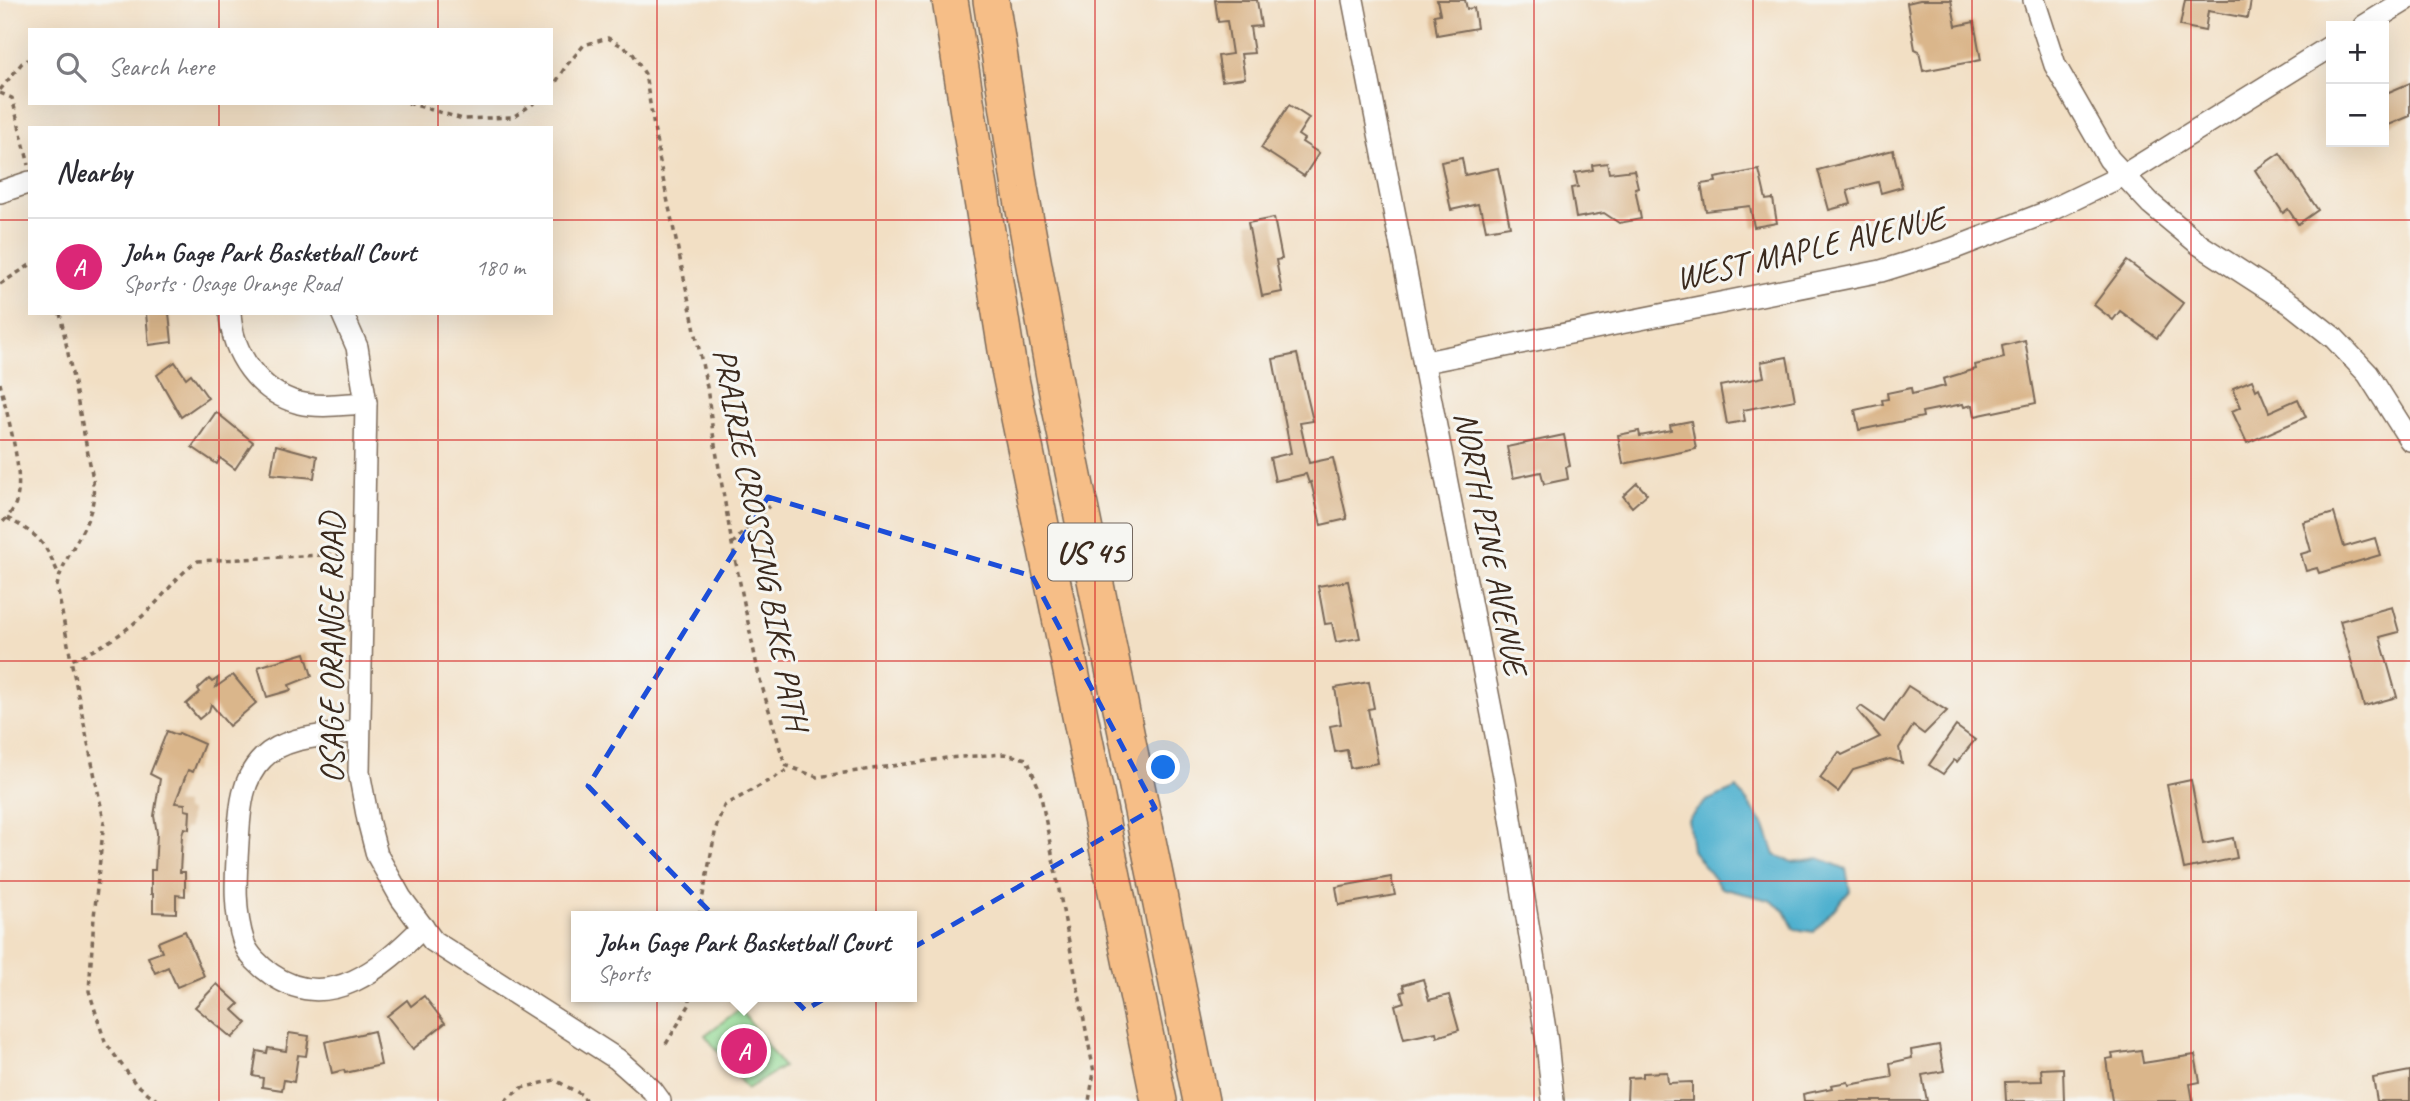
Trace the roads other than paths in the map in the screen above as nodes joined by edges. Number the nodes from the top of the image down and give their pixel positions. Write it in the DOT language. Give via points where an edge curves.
graph roads {
  1 [pos="950,0"];
  2 [pos="991,0"];
  3 [pos="1353,0"];
  4 [pos="2034,0"];
  5 [pos="2406,0"];
  6 [pos="2372,21"];
  7 [pos="2326,49"];
  8 [pos="2124,175"];
  9 [pos="28,183"];
  10 [pos="0,192"];
  11 [pos="230,315"];
  12 [pos="343,315"];
  13 [pos="1425,362"];
  14 [pos="366,402"];
  15 [pos="2410,440"];
  16 [pos="359,732"];
  17 [pos="423,928"];
  18 [pos="660,1101"];
  19 [pos="1159,1101"];
  20 [pos="1201,1101"];
  21 [pos="1553,1101"];
  1 -- 19 [label="main road, US 45" via="1009,369"];
  2 -- 20 [label="main road, US 45" via="1057,393"];
  3 -- 13 [label="street, NORTH PINE AVENUE"];
  4 -- 8 [label="street" via="2055,65 2109,159"];
  5 -- 6 [label="street"];
  7 -- 8 [label="street, WEST MAPLE AVENUE"];
  8 -- 13 [label="street, WEST MAPLE AVENUE" via="2045,213 1881,271"];
  8 -- 15 [label="street" via="2200,246 2291,304 2334,338 2368,374"];
  9 -- 10 [label="street"];
  11 -- 14 [label="street" via="241,358 277,394 301,403"];
  12 -- 14 [label="street, OSAGE ORANGE ROAD" via="357,347"];
  13 -- 21 [label="street, NORTH PINE AVENUE" via="1504,781"];
  14 -- 16 [label="street, OSAGE ORANGE ROAD"];
  16 -- 17 [label="street, OSAGE ORANGE ROAD" via="359,772 377,855"];
  16 -- 17 [label="street" via="279,746 262,758 250,775 241,801 236,873 236,912 245,946 282,982 331,989 358,981 391,959"];
  17 -- 18 [label="street, OSAGE ORANGE ROAD" via="433,941 617,1059"];
}
